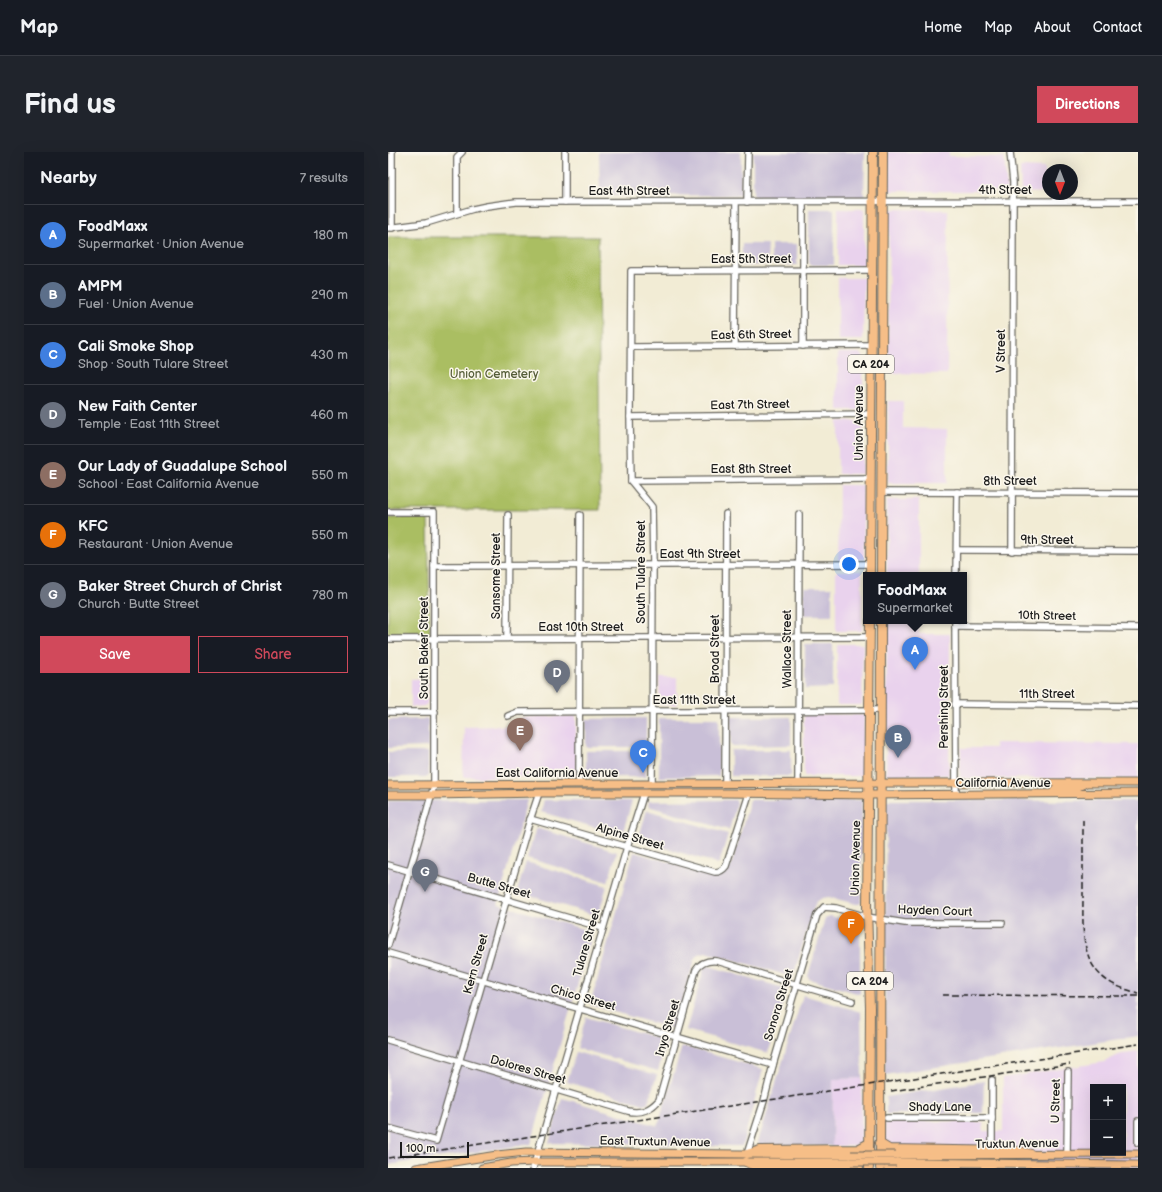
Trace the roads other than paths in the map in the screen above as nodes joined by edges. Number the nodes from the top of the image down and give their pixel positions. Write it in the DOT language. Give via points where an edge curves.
graph roads {
  1 [pos="392,152"];
  2 [pos="462,152"];
  3 [pos="565,152"];
  4 [pos="748,152"];
  5 [pos="873,152"];
  6 [pos="883,152"];
  7 [pos="1010,152"];
  8 [pos="872,201"];
  9 [pos="883,201"];
  10 [pos="1013,201"];
  11 [pos="1138,201"];
  12 [pos="565,202"];
  13 [pos="736,202"];
  14 [pos="747,202"];
  15 [pos="803,202"];
  16 [pos="457,214"];
  17 [pos="390,228"];
  18 [pos="736,270"];
  19 [pos="803,270"];
  20 [pos="872,270"];
  21 [pos="872,345"];
  22 [pos="735,346"];
  23 [pos="802,346"];
  24 [pos="631,348"];
  25 [pos="871,414"];
  26 [pos="630,417"];
  27 [pos="871,444"];
  28 [pos="871,479"];
  29 [pos="630,481"];
  30 [pos="882,492"];
  31 [pos="957,492"];
  32 [pos="1012,492"];
  33 [pos="1138,493"];
  34 [pos="388,512"];
  35 [pos="580,514"];
  36 [pos="726,514"];
  37 [pos="799,514"];
  38 [pos="508,515"];
  39 [pos="957,550"];
  40 [pos="1012,551"];
  41 [pos="1138,551"];
  42 [pos="870,564"];
  43 [pos="653,565"];
  44 [pos="726,565"];
  45 [pos="798,565"];
  46 [pos="434,566"];
  47 [pos="508,566"];
  48 [pos="580,566"];
  49 [pos="870,572"];
  50 [pos="882,572"];
  51 [pos="956,572"];
  52 [pos="967,623"];
  53 [pos="870,624"];
  54 [pos="881,624"];
  55 [pos="955,624"];
  56 [pos="1138,628"];
  57 [pos="798,637"];
  58 [pos="870,637"];
  59 [pos="434,638"];
  60 [pos="507,638"];
  61 [pos="580,638"];
  62 [pos="653,638"];
  63 [pos="726,638"];
  64 [pos="388,639"];
  65 [pos="955,704"];
  66 [pos="1138,706"];
  67 [pos="798,710"];
  68 [pos="869,710"];
  69 [pos="881,710"];
  70 [pos="580,711"];
  71 [pos="653,711"];
  72 [pos="725,711"];
  73 [pos="388,712"];
  74 [pos="434,712"];
  75 [pos="508,716"];
  76 [pos="869,782"];
  77 [pos="881,782"];
  78 [pos="956,782"];
  79 [pos="798,783"];
  80 [pos="1086,783"];
  81 [pos="1138,783"];
  82 [pos="579,784"];
  83 [pos="652,784"];
  84 [pos="679,784"];
  85 [pos="725,784"];
  86 [pos="780,784"];
  87 [pos="388,785"];
  88 [pos="434,785"];
  89 [pos="1138,789"];
  90 [pos="644,793"];
  91 [pos="691,793"];
  92 [pos="1138,793"];
  93 [pos="388,794"];
  94 [pos="539,794"];
  95 [pos="548,794"];
  96 [pos="749,794"];
  97 [pos="869,794"];
  98 [pos="881,794"];
  99 [pos="956,794"];
  100 [pos="1054,794"];
  101 [pos="1121,794"];
  102 [pos="432,795"];
  103 [pos="530,819"];
  104 [pos="626,847"];
  105 [pos="388,865"];
  106 [pos="410,871"];
  107 [pos="506,900"];
  108 [pos="868,917"];
  109 [pos="880,919"];
  110 [pos="1002,923"];
  111 [pos="603,928"];
  112 [pos="388,945"];
  113 [pos="388,953"];
  114 [pos="483,980"];
  115 [pos="796,984"];
  116 [pos="852,1001"];
  117 [pos="579,1008"];
  118 [pos="676,1037"];
  119 [pos="388,1040"];
  120 [pos="459,1061"];
  121 [pos="773,1065"];
  122 [pos="1068,1072"];
  123 [pos="992,1080"];
  124 [pos="556,1089"];
  125 [pos="659,1100"];
  126 [pos="887,1118"];
  127 [pos="992,1118"];
  128 [pos="1138,1121"];
  129 [pos="388,1128"];
  130 [pos="869,1143"];
  131 [pos="879,1143"];
  132 [pos="1138,1143"];
  133 [pos="858,1149"];
  134 [pos="889,1149"];
  135 [pos="538,1152"];
  136 [pos="641,1153"];
  137 [pos="1031,1154"];
  138 [pos="1067,1154"];
  139 [pos="1138,1154"];
  140 [pos="851,1158"];
  141 [pos="896,1159"];
  142 [pos="992,1159"];
  143 [pos="640,1162"];
  144 [pos="746,1162"];
  145 [pos="534,1165"];
  146 [pos="1138,1165"];
  147 [pos="427,1167"];
  148 [pos="416,1168"];
  149 [pos="482,1168"];
  150 [pos="802,1168"];
  151 [pos="858,1168"];
  152 [pos="869,1168"];
  153 [pos="880,1168"];
  154 [pos="889,1168"];
  155 [pos="958,1168"];
  156 [pos="985,1168"];
  1 -- 17 [label="street"];
  2 -- 16 [label="street" via="457,157"];
  3 -- 12 [label="street"];
  4 -- 14 [label="street"];
  5 -- 8 [label="highway, Union Avenue / CA 204"];
  6 -- 9 [label="highway, Union Avenue / CA 204"];
  7 -- 10 [label="street, V Street"];
  8 -- 9 [label="street, 4th Street"];
  8 -- 15 [label="street, East 4th Street"];
  8 -- 20 [label="highway, Union Avenue / CA 204"];
  9 -- 10 [label="street, 4th Street"];
  9 -- 30 [label="highway, Union Avenue / CA 204"];
  10 -- 11 [label="street, 4th Street"];
  10 -- 32 [label="street, V Street"];
  12 -- 13 [label="street, East 4th Street"];
  12 -- 16 [label="street, East 4th Street" via="502,204"];
  13 -- 14 [label="street, East 4th Street"];
  13 -- 18 [label="street"];
  14 -- 15 [label="street, East 4th Street"];
  15 -- 19 [label="street"];
  16 -- 17 [label="street, East 4th Street" via="426,223"];
  18 -- 19 [label="street, East 5th Street"];
  18 -- 22 [label="street"];
  18 -- 24 [label="street, East 5th Street" via="631,271"];
  19 -- 20 [label="street, East 5th Street"];
  19 -- 23 [label="street"];
  20 -- 21 [label="highway, Union Avenue / CA 204"];
  21 -- 23 [label="street, East 6th Street"];
  21 -- 25 [label="highway, Union Avenue / CA 204"];
  22 -- 23 [label="street, East 6th Street"];
  22 -- 24 [label="street, East 6th Street"];
  24 -- 26 [label="street"];
  25 -- 26 [label="street, East 7th Street"];
  25 -- 27 [label="highway, Union Avenue / CA 204"];
  26 -- 29 [label="street"];
  27 -- 28 [label="highway, Union Avenue / CA 204"];
  27 -- 30 [label="highway" via="876,453 877,485"];
  28 -- 29 [label="street, East 8th Street"];
  28 -- 42 [label="highway, Union Avenue / CA 204"];
  29 -- 43 [label="street, South Tulare Street" via="652,508"];
  30 -- 31 [label="street, 8th Street"];
  30 -- 50 [label="highway, Union Avenue / CA 204"];
  31 -- 32 [label="street, 8th Street"];
  31 -- 39 [label="street"];
  32 -- 33 [label="street, 8th Street"];
  32 -- 40 [label="street, V Street"];
  34 -- 46 [label="street, South Baker Street" via="434,512"];
  35 -- 48 [label="street"];
  36 -- 44 [label="street, Broad Street"];
  37 -- 45 [label="street, Wallace Street"];
  38 -- 47 [label="street, Sansome Street"];
  39 -- 40 [label="street, 9th Street"];
  39 -- 51 [label="street"];
  40 -- 41 [label="street, 9th Street"];
  42 -- 45 [label="street, East 9th Street"];
  42 -- 49 [label="highway, Union Avenue / CA 204"];
  43 -- 44 [label="street, East 9th Street"];
  43 -- 48 [label="street, East 9th Street"];
  43 -- 62 [label="street, South Tulare Street"];
  44 -- 45 [label="street, East 9th Street"];
  44 -- 63 [label="street, Broad Street"];
  45 -- 57 [label="street, Wallace Street"];
  46 -- 47 [label="street, East 9th Street"];
  46 -- 59 [label="street, South Baker Street"];
  47 -- 48 [label="street, East 9th Street"];
  47 -- 60 [label="street, Sansome Street"];
  48 -- 61 [label="street"];
  52 -- 56 [label="street, 10th Street"];
  53 -- 58 [label="highway, Union Avenue / CA 204"];
  54 -- 69 [label="highway, Union Avenue / CA 204"];
  55 -- 65 [label="street, Pershing Street"];
  57 -- 58 [label="street, East 10th Street"];
  57 -- 63 [label="street, East 10th Street"];
  57 -- 67 [label="street, Wallace Street"];
  58 -- 68 [label="highway, Union Avenue / CA 204"];
  59 -- 60 [label="street, East 10th Street"];
  59 -- 64 [label="street, East 10th Street"];
  59 -- 74 [label="street, South Baker Street"];
  60 -- 61 [label="street, East 10th Street"];
  61 -- 62 [label="street, East 10th Street"];
  61 -- 70 [label="street"];
  62 -- 63 [label="street, East 10th Street"];
  62 -- 71 [label="street, South Tulare Street"];
  63 -- 72 [label="street, Broad Street"];
  65 -- 66 [label="street, 11th Street"];
  65 -- 78 [label="street, Pershing Street"];
  67 -- 68 [label="street, East 11th Street"];
  67 -- 72 [label="street, East 11th Street"];
  67 -- 79 [label="street, Wallace Street"];
  68 -- 69 [label="street, East 11th Street"];
  68 -- 76 [label="highway, Union Avenue / CA 204"];
  69 -- 77 [label="highway, Union Avenue / CA 204"];
  70 -- 71 [label="street, East 11th Street"];
  70 -- 75 [label="street, East 11th Street" via="518,712"];
  70 -- 82 [label="street"];
  71 -- 72 [label="street, East 11th Street"];
  71 -- 83 [label="street, South Tulare Street"];
  72 -- 85 [label="street, Broad Street"];
  73 -- 74 [label="street"];
  74 -- 88 [label="street, South Baker Street"];
  76 -- 77 [label="main road, California Avenue"];
  76 -- 79 [label="main road, East California Avenue"];
  76 -- 97 [label="highway, Union Avenue / CA 204"];
  77 -- 78 [label="main road, California Avenue"];
  77 -- 98 [label="highway, Union Avenue / CA 204"];
  78 -- 80 [label="main road, California Avenue"];
  78 -- 99 [label="street, Pershing Street"];
  79 -- 86 [label="main road, East California Avenue"];
  80 -- 81 [label="main road, California Avenue"];
  80 -- 100 [label="main road" via="1078,787 1056,789"];
  82 -- 83 [label="main road, East California Avenue"];
  82 -- 88 [label="main road, East California Avenue"];
  82 -- 95 [label="main road" via="577,788"];
  83 -- 84 [label="main road, East California Avenue"];
  84 -- 85 [label="main road, East California Avenue"];
  84 -- 90 [label="main road" via="649,789"];
  85 -- 86 [label="main road, East California Avenue"];
  85 -- 91 [label="main road" via="722,788"];
  86 -- 96 [label="main road" via="774,788 750,789"];
  87 -- 88 [label="main road, East California Avenue"];
  88 -- 102 [label="street, South Baker Street"];
  89 -- 101 [label="main road"];
  90 -- 91 [label="main road, East California Avenue"];
  90 -- 95 [label="main road, East California Avenue"];
  90 -- 104 [label="street, Tulare Street"];
  91 -- 96 [label="main road, East California Avenue"];
  92 -- 101 [label="main road, California Avenue"];
  93 -- 102 [label="main road, East California Avenue"];
  94 -- 95 [label="main road, East California Avenue"];
  94 -- 102 [label="main road, East California Avenue"];
  94 -- 103 [label="street, Kern Street"];
  96 -- 97 [label="main road, East California Avenue"];
  96 -- 104 [label="street, Alpine Street" via="724,870 715,872"];
  97 -- 98 [label="main road, California Avenue"];
  97 -- 108 [label="highway, Union Avenue / CA 204"];
  98 -- 99 [label="main road, California Avenue"];
  98 -- 109 [label="highway, Union Avenue / CA 204"];
  99 -- 100 [label="main road, California Avenue"];
  100 -- 101 [label="main road, California Avenue"];
  102 -- 106 [label="street, South Baker Street"];
  103 -- 104 [label="street, Alpine Street"];
  103 -- 107 [label="street, Kern Street"];
  104 -- 111 [label="street, Tulare Street"];
  105 -- 106 [label="street, Butte Street"];
  106 -- 107 [label="street, Butte Street"];
  106 -- 112 [label="street, South Baker Street"];
  107 -- 111 [label="street, Butte Street"];
  107 -- 114 [label="street, Kern Street"];
  108 -- 109 [label="street, Hayden Court"];
  108 -- 115 [label="street, Sonora Street" via="824,907 817,915"];
  108 -- 130 [label="highway, Union Avenue / CA 204"];
  109 -- 110 [label="street, Hayden Court" via="905,923"];
  109 -- 131 [label="highway, Union Avenue / CA 204"];
  111 -- 117 [label="street, Tulare Street"];
  113 -- 114 [label="street, Chico Street"];
  114 -- 117 [label="street, Chico Street"];
  114 -- 120 [label="street, Kern Street"];
  115 -- 116 [label="street"];
  115 -- 118 [label="street, Inyo Street" via="717,961 706,961 696,970"];
  115 -- 121 [label="street, Sonora Street"];
  117 -- 118 [label="street, Chico Street"];
  117 -- 124 [label="street, Tulare Street"];
  118 -- 121 [label="street, Chico Street"];
  118 -- 125 [label="street, Inyo Street"];
  119 -- 120 [label="street, Dolores Street"];
  120 -- 124 [label="street, Dolores Street"];
  120 -- 129 [label="street, Kern Street" via="436,1141"];
  121 -- 144 [label="street, Sonora Street"];
  122 -- 138 [label="street, U Street"];
  123 -- 127 [label="street"];
  124 -- 125 [label="street, Dolores Street" via="633,1112 648,1110"];
  124 -- 135 [label="street, Tulare Street"];
  126 -- 127 [label="street, Shady Lane"];
  127 -- 142 [label="street"];
  128 -- 132 [label="street"];
  130 -- 133 [label="highway"];
  130 -- 152 [label="highway, Union Avenue / CA 204"];
  131 -- 134 [label="highway"];
  131 -- 153 [label="highway, Union Avenue / CA 204"];
  133 -- 144 [label="highway" via="760,1150"];
  133 -- 151 [label="highway"];
  134 -- 142 [label="highway"];
  134 -- 154 [label="highway"];
  135 -- 136 [label="main road, East Truxtun Avenue"];
  135 -- 145 [label="street, Tulare Street"];
  135 -- 147 [label="main road, East Truxtun Avenue" via="497,1155"];
  136 -- 143 [label="main road"];
  136 -- 144 [label="main road, East Truxtun Avenue"];
  137 -- 138 [label="main road, Truxtun Avenue"];
  137 -- 142 [label="main road, Truxtun Avenue" via="1023,1158"];
  137 -- 142 [label="highway" via="1019,1151"];
  138 -- 139 [label="main road, Truxtun Avenue"];
  140 -- 141 [label="main road, East Truxtun Avenue, bridge"];
  140 -- 144 [label="main road, East Truxtun Avenue"];
  140 -- 144 [label="main road, East Truxtun Avenue" via="778,1155"];
  141 -- 142 [label="main road, Truxtun Avenue"];
  142 -- 146 [label="main road, Truxtun Avenue"];
  142 -- 156 [label="highway"];
  143 -- 144 [label="main road, East Truxtun Avenue" via="710,1162 743,1158"];
  143 -- 145 [label="main road, East Truxtun Avenue"];
  144 -- 150 [label="highway" via="757,1167"];
  145 -- 149 [label="main road, East Truxtun Avenue" via="511,1163"];
  147 -- 148 [label="main road, East Truxtun Avenue"];
  150 -- 151 [label="highway"];
  154 -- 155 [label="highway"];
}
